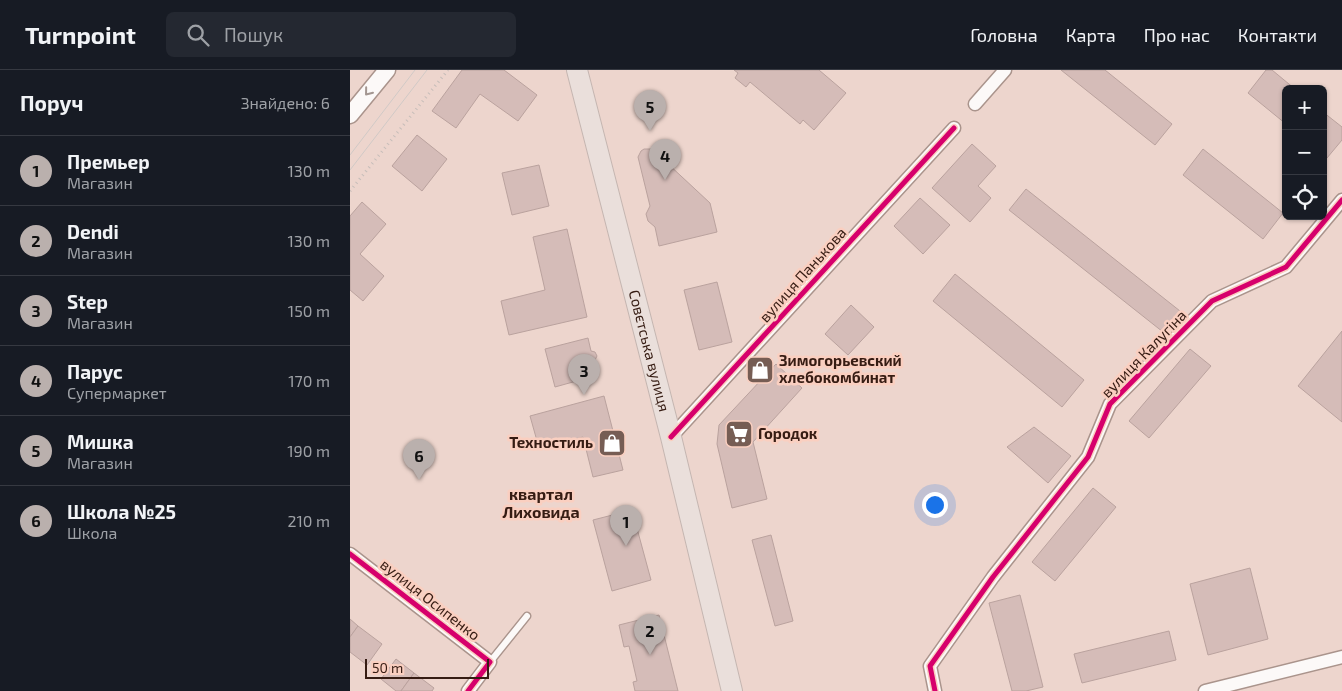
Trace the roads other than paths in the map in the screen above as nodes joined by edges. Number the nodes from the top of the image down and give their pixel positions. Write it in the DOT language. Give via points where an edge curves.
graph roads {
  1 [pos="387,70"];
  2 [pos="577,70"];
  3 [pos="1005,70"];
  4 [pos="975,104"];
  5 [pos="350,115"];
  6 [pos="954,128"];
  7 [pos="1342,200"];
  8 [pos="671,437"];
  9 [pos="350,554"];
  10 [pos="527,616"];
  11 [pos="1342,657"];
  12 [pos="490,662"];
  13 [pos="468,691"];
  14 [pos="732,691"];
  15 [pos="934,691"];
  16 [pos="1205,691"];
  1 -- 5 [label="street, one-way"];
  2 -- 8 [label="main road, Совєтська вулиця"];
  3 -- 4 [label="street"];
  6 -- 8 [label="street, вулиця Панькова"];
  7 -- 15 [label="street, вулиця Калугіна" via="1286,267 1212,301 1110,404 1088,457 993,577 930,666"];
  8 -- 14 [label="main road, Совєтська вулиця"];
  9 -- 12 [label="street, вулиця Осипенко"];
  10 -- 12 [label="lane"];
  11 -- 16 [label="street"];
  12 -- 13 [label="street"];
}
